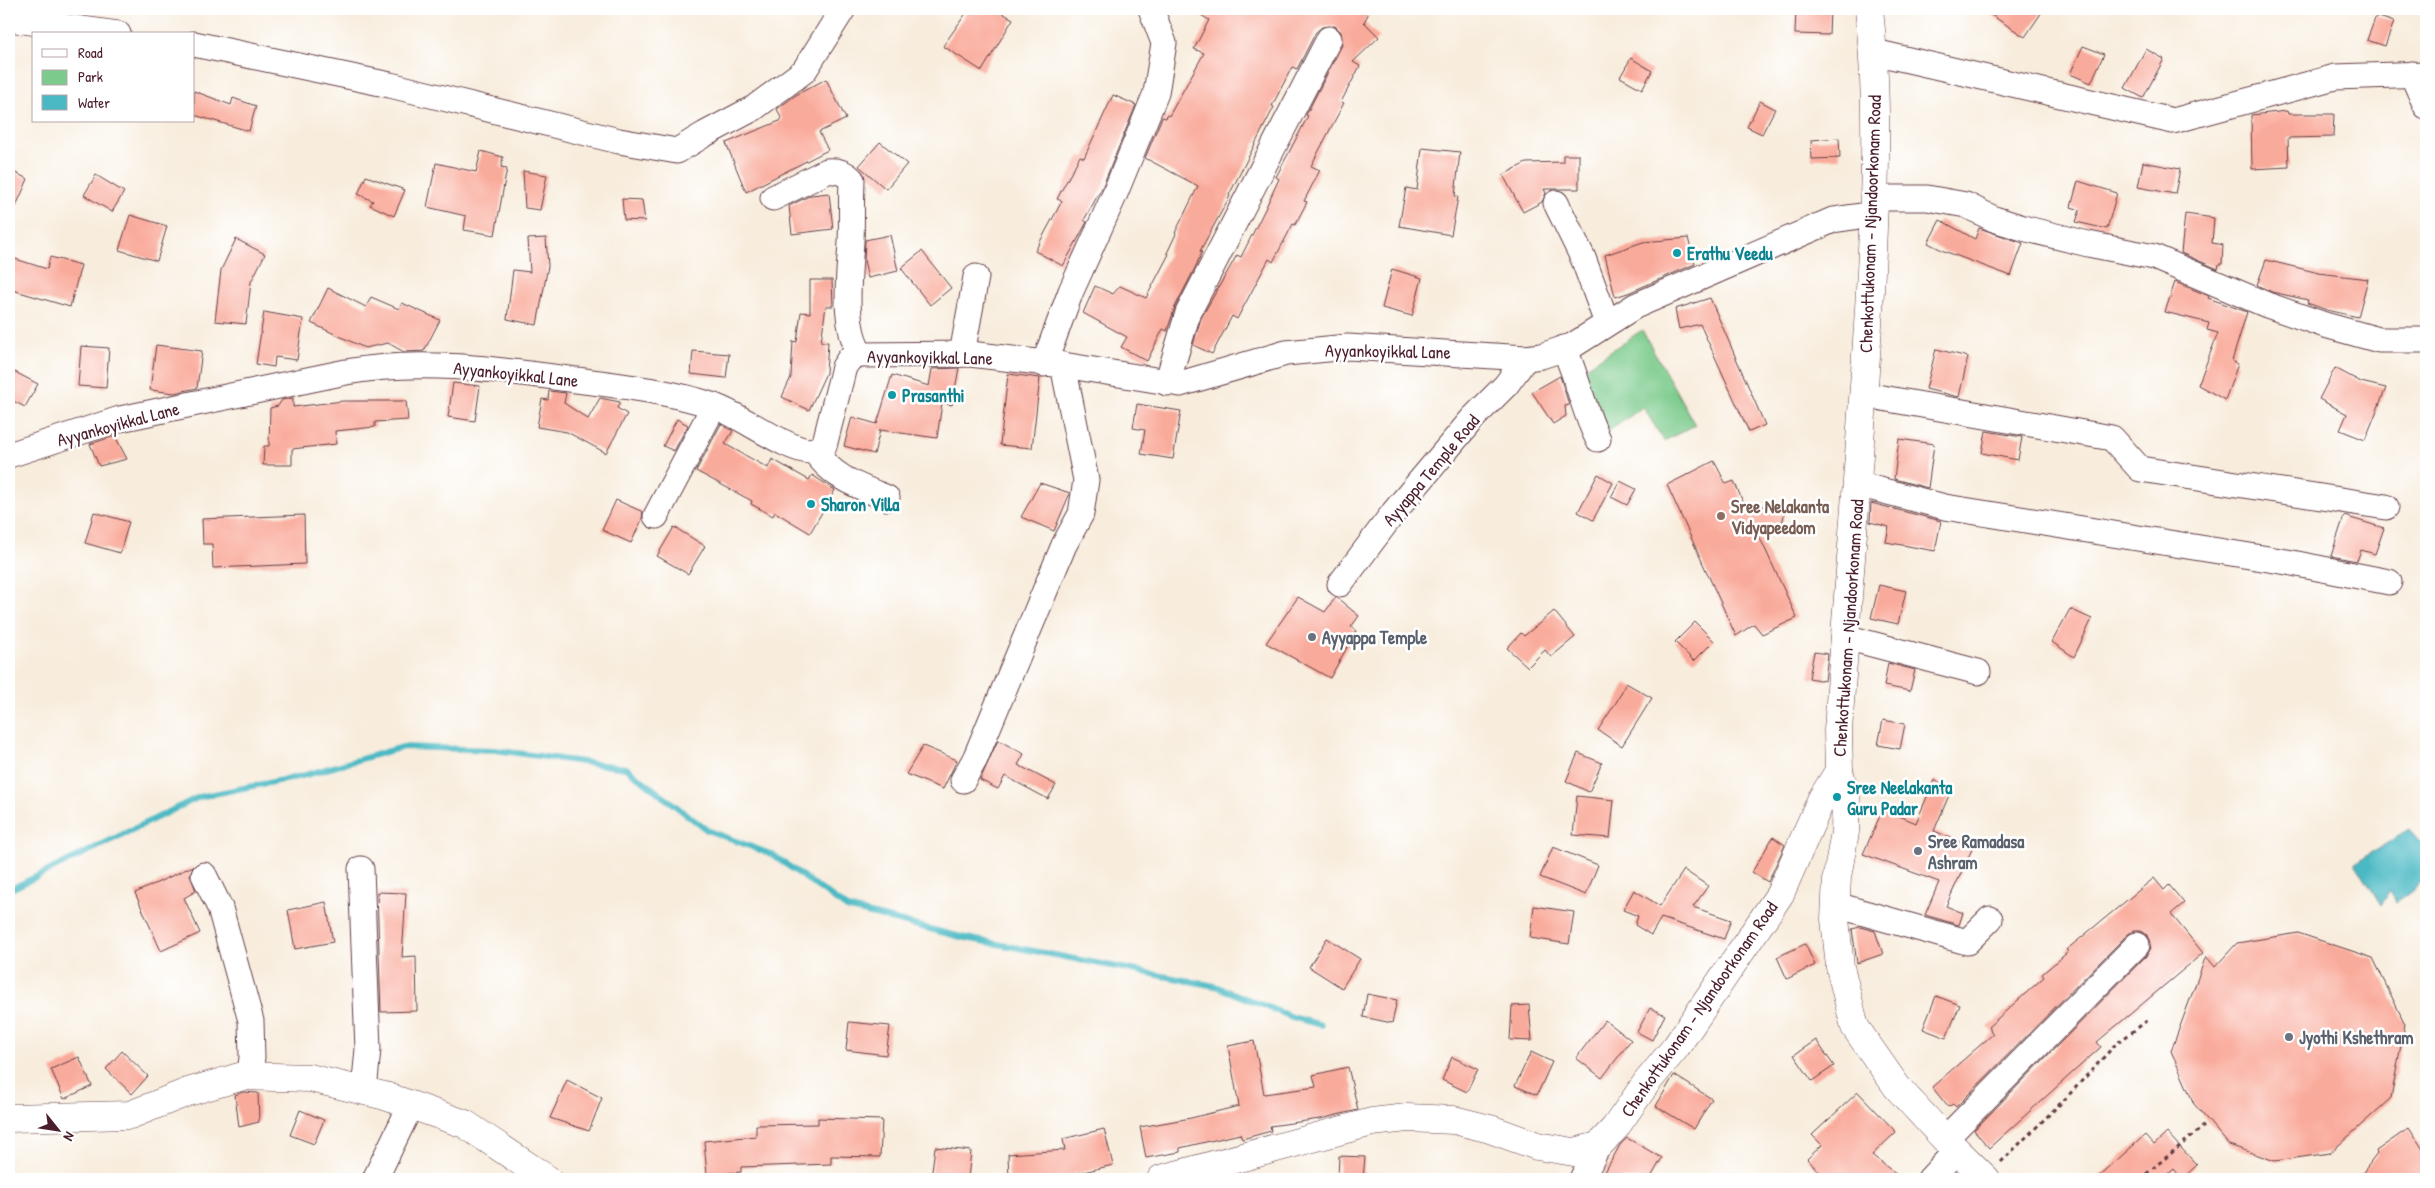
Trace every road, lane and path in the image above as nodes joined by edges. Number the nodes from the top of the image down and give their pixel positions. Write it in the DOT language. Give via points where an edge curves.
graph roads {
  1 [pos="843,9"];
  2 [pos="1151,9"];
  3 [pos="1870,9"];
  4 [pos="9,19"];
  5 [pos="103,32"];
  6 [pos="1329,39"];
  7 [pos="195,44"];
  8 [pos="1874,52"];
  9 [pos="2419,74"];
  10 [pos="2426,106"];
  11 [pos="773,198"];
  12 [pos="1556,202"];
  13 [pos="1874,206"];
  14 [pos="976,278"];
  15 [pos="1607,323"];
  16 [pos="2426,340"];
  17 [pos="1564,348"];
  18 [pos="962,354"];
  19 [pos="860,355"];
  20 [pos="1526,358"];
  21 [pos="1053,364"];
  22 [pos="1167,383"];
  23 [pos="1865,395"];
  24 [pos="714,406"];
  25 [pos="1598,439"];
  26 [pos="814,450"];
  27 [pos="9,455"];
  28 [pos="1857,484"];
  29 [pos="887,498"];
  30 [pos="2386,507"];
  31 [pos="656,516"];
  32 [pos="2389,582"];
  33 [pos="1340,584"];
  34 [pos="1844,637"];
  35 [pos="1978,672"];
  36 [pos="1838,771"];
  37 [pos="963,780"];
  38 [pos="361,869"];
  39 [pos="204,875"];
  40 [pos="1836,905"];
  41 [pos="1990,919"];
  42 [pos="2137,945"];
  43 [pos="2148,1020"];
  44 [pos="250,1076"];
  45 [pos="364,1091"];
  46 [pos="410,1105"];
  47 [pos="9,1118"];
  48 [pos="2204,1126"];
  49 [pos="1950,1145"];
  50 [pos="1598,1146"];
  51 [pos="375,1179"];
  52 [pos="547,1179"];
  53 [pos="1161,1179"];
  54 [pos="1582,1179"];
  55 [pos="1930,1179"];
  56 [pos="1985,1179"];
  57 [pos="2140,1179"];
  1 -- 7 [label="street" via="804,72 754,108 677,151 619,141 390,85"];
  2 -- 21 [label="street" via="1164,43 1156,93 1071,291"];
  3 -- 8 [label="main road, Chenkottukonam - Njandoorkonam Road"];
  4 -- 5 [label="street"];
  6 -- 22 [label="street" via="1188,313"];
  8 -- 9 [label="street" via="2173,121 2335,77"];
  8 -- 13 [label="main road, Chenkottukonam - Njandoorkonam Road"];
  9 -- 10 [label="street"];
  11 -- 19 [label="street" via="827,171 834,170 852,180 847,288 852,339"];
  12 -- 15 [label="street" via="1583,258"];
  13 -- 15 [label="street, Ayyankoyikkal Lane" via="1833,220 1635,306"];
  13 -- 16 [label="street, Ayyankoyikkal Lane" via="1927,198 1966,205 1994,219 2023,228 2154,257 2267,305 2325,325 2379,340"];
  13 -- 23 [label="main road, Chenkottukonam - Njandoorkonam Road"];
  14 -- 18 [label="street"];
  15 -- 17 [label="street, Ayyankoyikkal Lane"];
  17 -- 20 [label="street, Ayyankoyikkal Lane"];
  17 -- 25 [label="street"];
  18 -- 19 [label="street, Ayyankoyikkal Lane"];
  18 -- 21 [label="street, Ayyankoyikkal Lane"];
  19 -- 26 [label="street, Ayyankoyikkal Lane" via="850,358 844,367 824,446"];
  20 -- 22 [label="street, Ayyankoyikkal Lane" via="1348,347 1286,353 1194,382"];
  20 -- 33 [label="street, Ayyappa Temple Road" via="1394,512"];
  21 -- 22 [label="street, Ayyankoyikkal Lane"];
  21 -- 37 [label="street" via="1086,480 1081,514 1064,545 975,759"];
  23 -- 28 [label="main road, Chenkottukonam - Njandoorkonam Road"];
  23 -- 30 [label="street" via="2112,438 2140,469"];
  24 -- 26 [label="street, Ayyankoyikkal Lane" via="793,447"];
  24 -- 27 [label="street, Ayyankoyikkal Lane" via="633,388 542,376 421,364 376,366 120,419"];
  24 -- 31 [label="street"];
  26 -- 29 [label="street" via="834,473"];
  28 -- 32 [label="street" via="1945,507 2287,562"];
  28 -- 34 [label="main road, Chenkottukonam - Njandoorkonam Road"];
  34 -- 35 [label="street"];
  34 -- 36 [label="main road, Chenkottukonam - Njandoorkonam Road"];
  36 -- 40 [label="main road" via="1846,796"];
  36 -- 50 [label="main road, Chenkottukonam - Njandoorkonam Road" via="1821,800 1780,894 1676,1047"];
  38 -- 45 [label="street" via="368,1049"];
  39 -- 44 [label="street" via="223,917 252,1021"];
  40 -- 41 [label="street" via="1967,942"];
  40 -- 49 [label="main road" via="1834,918 1840,967 1855,1027 1897,1087"];
  42 -- 49 [label="street"];
  43 -- 56 [label="path" via="2115,1045"];
  44 -- 45 [label="main road" via="310,1078"];
  44 -- 47 [label="main road" via="188,1092 130,1115"];
  45 -- 46 [label="main road"];
  46 -- 51 [label="street"];
  46 -- 52 [label="main road" via="465,1124"];
  48 -- 57 [label="path"];
  49 -- 55 [label="street"];
  49 -- 56 [label="main road"];
  50 -- 53 [label="main road" via="1574,1152 1537,1146 1454,1120 1408,1118 1372,1122"];
  50 -- 54 [label="street"];
}
